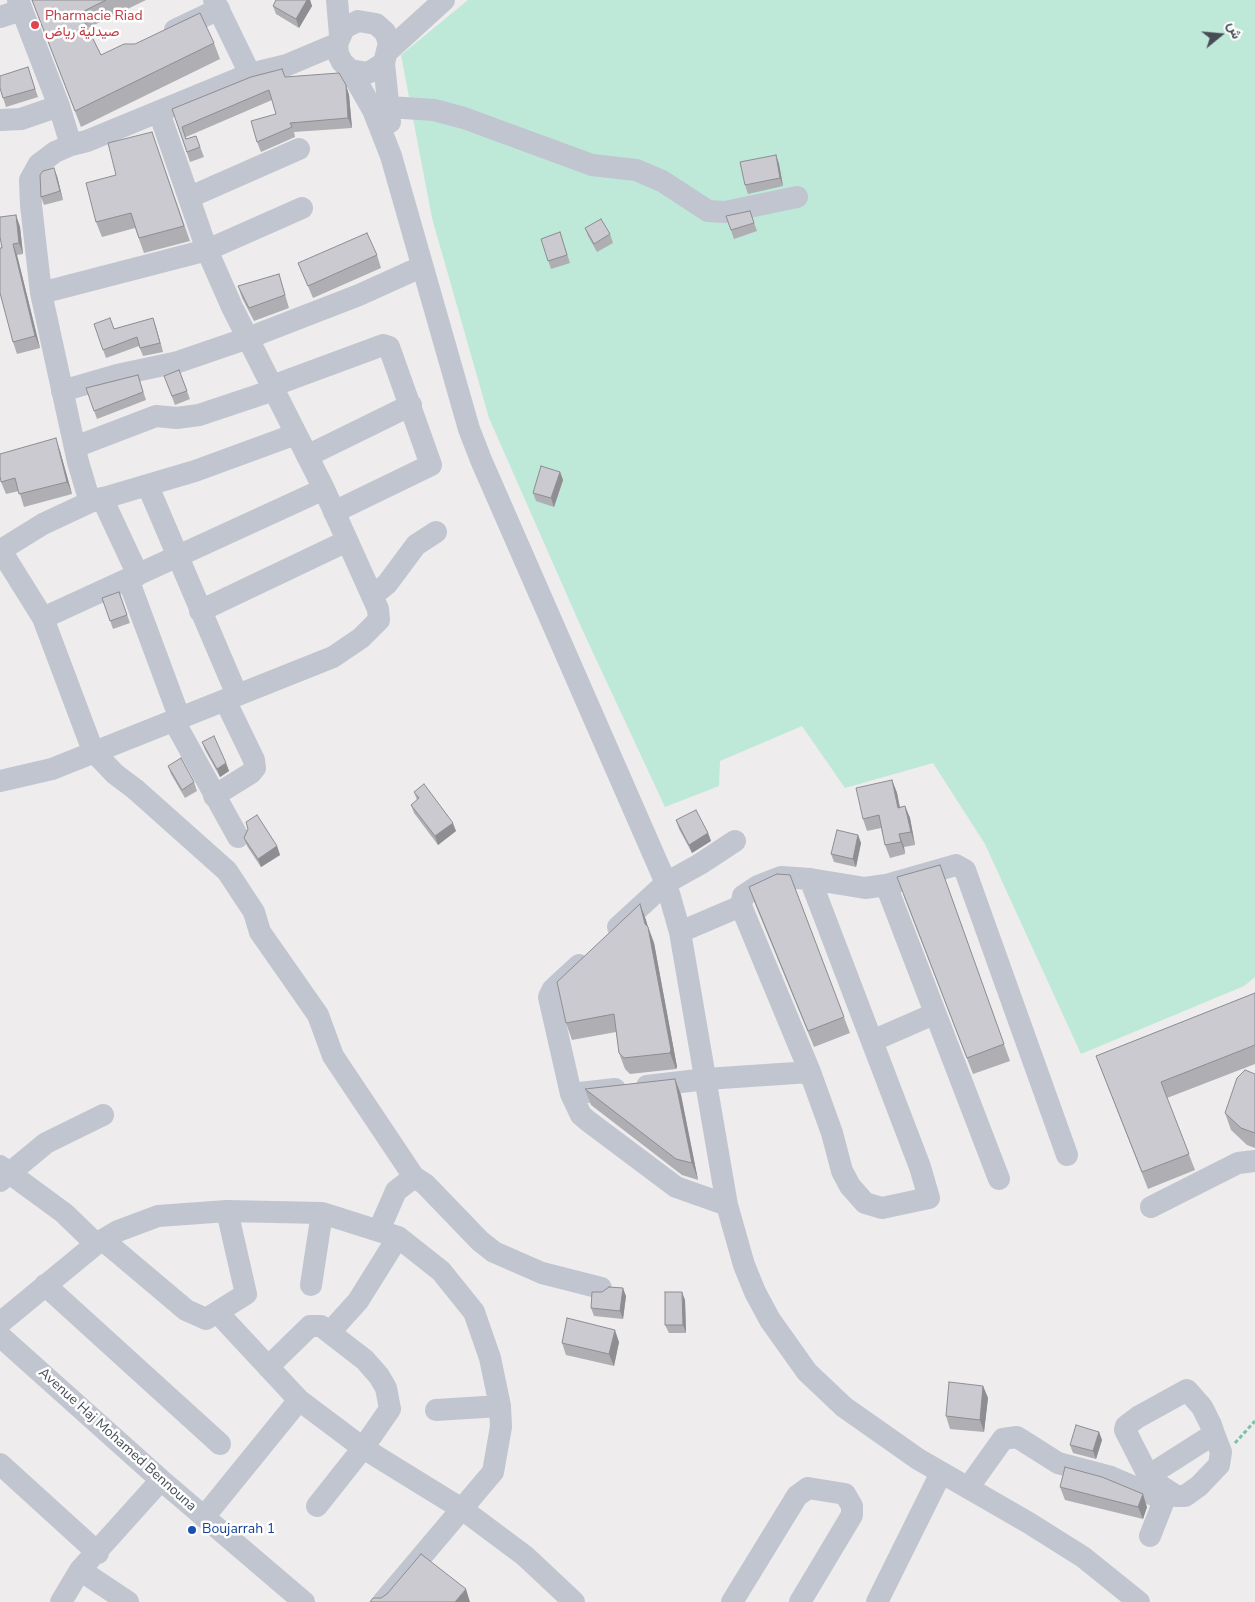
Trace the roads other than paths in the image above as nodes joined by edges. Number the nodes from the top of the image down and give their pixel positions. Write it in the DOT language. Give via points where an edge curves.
graph roads {
  1 [pos="336,0"];
  2 [pos="348,0"];
  3 [pos="217,5"];
  4 [pos="438,6"];
  5 [pos="13,9"];
  6 [pos="368,21"];
  7 [pos="160,37"];
  8 [pos="342,53"];
  9 [pos="387,56"];
  10 [pos="250,74"];
  11 [pos="59,106"];
  12 [pos="389,106"];
  13 [pos="159,112"];
  14 [pos="0,120"];
  15 [pos="71,145"];
  16 [pos="299,149"];
  17 [pos="392,156"];
  18 [pos="190,198"];
  19 [pos="797,198"];
  20 [pos="302,208"];
  21 [pos="207,250"];
  22 [pos="421,267"];
  23 [pos="41,293"];
  24 [pos="248,338"];
  25 [pos="273,388"];
  26 [pos="62,391"];
  27 [pos="411,405"];
  28 [pos="296,434"];
  29 [pos="75,447"];
  30 [pos="307,456"];
  31 [pos="145,486"];
  32 [pos="324,489"];
  33 [pos="96,500"];
  34 [pos="334,512"];
  35 [pos="436,532"];
  36 [pos="347,541"];
  37 [pos="1,550"];
  38 [pos="178,556"];
  39 [pos="133,577"];
  40 [pos="372,596"];
  41 [pos="200,611"];
  42 [pos="43,618"];
  43 [pos="231,698"];
  44 [pos="177,720"];
  45 [pos="93,751"];
  46 [pos="2,781"];
  47 [pos="214,796"];
  48 [pos="238,837"];
  49 [pos="736,841"];
  50 [pos="810,879"];
  51 [pos="666,883"];
  52 [pos="886,884"];
  53 [pos="741,906"];
  54 [pos="680,932"];
  55 [pos="934,1014"];
  56 [pos="872,1041"];
  57 [pos="810,1072"];
  58 [pos="706,1079"];
  59 [pos="571,1094"];
  60 [pos="102,1115"];
  61 [pos="1067,1156"];
  62 [pos="1255,1161"];
  63 [pos="3,1173"];
  64 [pos="414,1177"];
  65 [pos="999,1179"];
  66 [pos="727,1205"];
  67 [pos="1151,1207"];
  68 [pos="227,1211"];
  69 [pos="322,1213"];
  70 [pos="389,1234"];
  71 [pos="99,1242"];
  72 [pos="46,1285"];
  73 [pos="311,1285"];
  74 [pos="601,1288"];
  75 [pos="218,1313"];
  76 [pos="0,1323"];
  77 [pos="330,1332"];
  78 [pos="0,1336"];
  79 [pos="268,1367"];
  80 [pos="299,1400"];
  81 [pos="500,1406"];
  82 [pos="436,1410"];
  83 [pos="1217,1443"];
  84 [pos="220,1444"];
  85 [pos="363,1448"];
  86 [pos="0,1464"];
  87 [pos="941,1473"];
  88 [pos="161,1480"];
  89 [pos="1145,1484"];
  90 [pos="968,1488"];
  91 [pos="317,1506"];
  92 [pos="462,1510"];
  93 [pos="204,1517"];
  94 [pos="1150,1536"];
  95 [pos="98,1553"];
  96 [pos="80,1570"];
  97 [pos="1124,1597"];
  98 [pos="300,1601"];
  99 [pos="61,1602"];
  100 [pos="128,1602"];
  101 [pos="382,1602"];
  102 [pos="574,1602"];
  103 [pos="732,1602"];
  104 [pos="800,1602"];
  105 [pos="877,1602"];
  1 -- 8 [label="street"];
  2 -- 6 [label="street"];
  3 -- 7 [label="street"];
  3 -- 10 [label="street"];
  4 -- 6 [label="street" via="401,20"];
  4 -- 9 [label="street"];
  5 -- 11 [label="street"];
  6 -- 8 [label="street" via="350,24"];
  6 -- 9 [label="street" via="385,32"];
  8 -- 9 [label="street" via="368,73 377,69"];
  8 -- 10 [label="street"];
  8 -- 17 [label="street" via="373,110"];
  9 -- 12 [label="street"];
  10 -- 13 [label="street"];
  11 -- 14 [label="street" via="21,119"];
  11 -- 15 [label="street"];
  12 -- 17 [label="street"];
  12 -- 19 [label="street" via="434,110 592,166 636,170 662,181 708,211 725,212"];
  13 -- 15 [label="street"];
  13 -- 18 [label="street"];
  15 -- 23 [label="street" via="38,164 30,180"];
  16 -- 18 [label="street"];
  17 -- 22 [label="street"];
  18 -- 21 [label="street"];
  20 -- 21 [label="street"];
  21 -- 23 [label="street"];
  21 -- 24 [label="street"];
  22 -- 24 [label="street" via="360,295"];
  22 -- 51 [label="street" via="481,460"];
  23 -- 26 [label="street"];
  24 -- 25 [label="street"];
  24 -- 26 [label="street" via="178,362"];
  25 -- 27 [label="street" via="387,345"];
  25 -- 28 [label="street"];
  25 -- 29 [label="street" via="199,416 156,416"];
  26 -- 29 [label="street"];
  27 -- 30 [label="street"];
  27 -- 34 [label="street" via="431,465"];
  28 -- 30 [label="street"];
  28 -- 31 [label="street"];
  29 -- 33 [label="street"];
  30 -- 32 [label="street"];
  31 -- 33 [label="street"];
  31 -- 38 [label="street"];
  32 -- 34 [label="street"];
  32 -- 38 [label="street"];
  33 -- 37 [label="street" via="43,524"];
  33 -- 39 [label="street"];
  34 -- 36 [label="street"];
  35 -- 40 [label="street" via="416,545 387,584"];
  36 -- 40 [label="street"];
  36 -- 41 [label="street"];
  37 -- 42 [label="street"];
  38 -- 39 [label="street"];
  38 -- 41 [label="street"];
  39 -- 42 [label="street"];
  39 -- 44 [label="street"];
  40 -- 43 [label="street" via="380,620 361,638 333,657"];
  41 -- 43 [label="street"];
  42 -- 45 [label="street"];
  43 -- 44 [label="street"];
  43 -- 47 [label="street" via="255,768"];
  44 -- 45 [label="street"];
  44 -- 47 [label="street"];
  45 -- 46 [label="street" via="52,769"];
  45 -- 64 [label="street" via="227,871 254,912 260,932 318,1015 333,1056"];
  47 -- 48 [label="street"];
  49 -- 51 [label="street"];
  50 -- 52 [label="street" via="866,888"];
  50 -- 53 [label="street" via="781,878 758,886 743,896"];
  50 -- 56 [label="street"];
  51 -- 54 [label="street"];
  51 -- 59 [label="street" via="553,989 550,997"];
  52 -- 55 [label="street"];
  52 -- 61 [label="street" via="956,865 965,870"];
  53 -- 54 [label="street"];
  53 -- 57 [label="street"];
  54 -- 58 [label="street"];
  55 -- 56 [label="street"];
  55 -- 65 [label="street"];
  56 -- 57 [label="street" via="929,1198 882,1208 865,1203 842,1171"];
  57 -- 58 [label="street"];
  58 -- 59 [label="street"];
  58 -- 66 [label="street"];
  59 -- 66 [label="street" via="588,1122 676,1187"];
  60 -- 63 [label="street" via="46,1143"];
  62 -- 67 [label="street" via="1238,1163"];
  63 -- 71 [label="street" via="28,1186"];
  64 -- 70 [label="street" via="396,1191"];
  64 -- 74 [label="street" via="494,1252 542,1273"];
  66 -- 87 [label="street" via="755,1292 770,1320 807,1372 876,1432"];
  68 -- 69 [label="street"];
  68 -- 71 [label="street" via="158,1216"];
  68 -- 75 [label="street" via="246,1294"];
  69 -- 70 [label="street"];
  69 -- 73 [label="street"];
  70 -- 77 [label="street" via="358,1301"];
  70 -- 81 [label="street" via="441,1271 474,1312 490,1358"];
  71 -- 72 [label="street"];
  71 -- 75 [label="street" via="186,1310 203,1319"];
  72 -- 76 [label="street"];
  72 -- 84 [label="street"];
  75 -- 79 [label="street"];
  77 -- 79 [label="street" via="321,1326 310,1326"];
  77 -- 85 [label="street" via="372,1367 389,1398 390,1409"];
  78 -- 88 [label="street, Avenue Haj Mohamed Bennouna"];
  79 -- 80 [label="street"];
  80 -- 85 [label="street"];
  80 -- 93 [label="street"];
  81 -- 82 [label="street"];
  81 -- 92 [label="street" via="501,1427 493,1472"];
  83 -- 89 [label="street" via="1159,1469"];
  83 -- 89 [label="street" via="1219,1466 1185,1496 1176,1496"];
  83 -- 89 [label="street" via="1202,1407 1187,1390 1138,1417 1125,1430"];
  85 -- 91 [label="street"];
  85 -- 92 [label="street"];
  86 -- 95 [label="street"];
  87 -- 90 [label="street"];
  87 -- 105 [label="street"];
  88 -- 93 [label="street, Avenue Haj Mohamed Bennouna"];
  88 -- 95 [label="street"];
  89 -- 90 [label="street" via="1058,1463 1017,1437 1003,1440"];
  89 -- 94 [label="street" via="1163,1503"];
  90 -- 97 [label="street" via="1083,1557"];
  92 -- 101 [label="street"];
  92 -- 102 [label="street" via="525,1556"];
  93 -- 98 [label="street, Avenue Haj Mohamed Bennouna"];
  95 -- 96 [label="street"];
  96 -- 99 [label="street"];
  96 -- 100 [label="street"];
  103 -- 104 [label="street" via="797,1496 808,1488 845,1494 852,1506 852,1515"];
}
